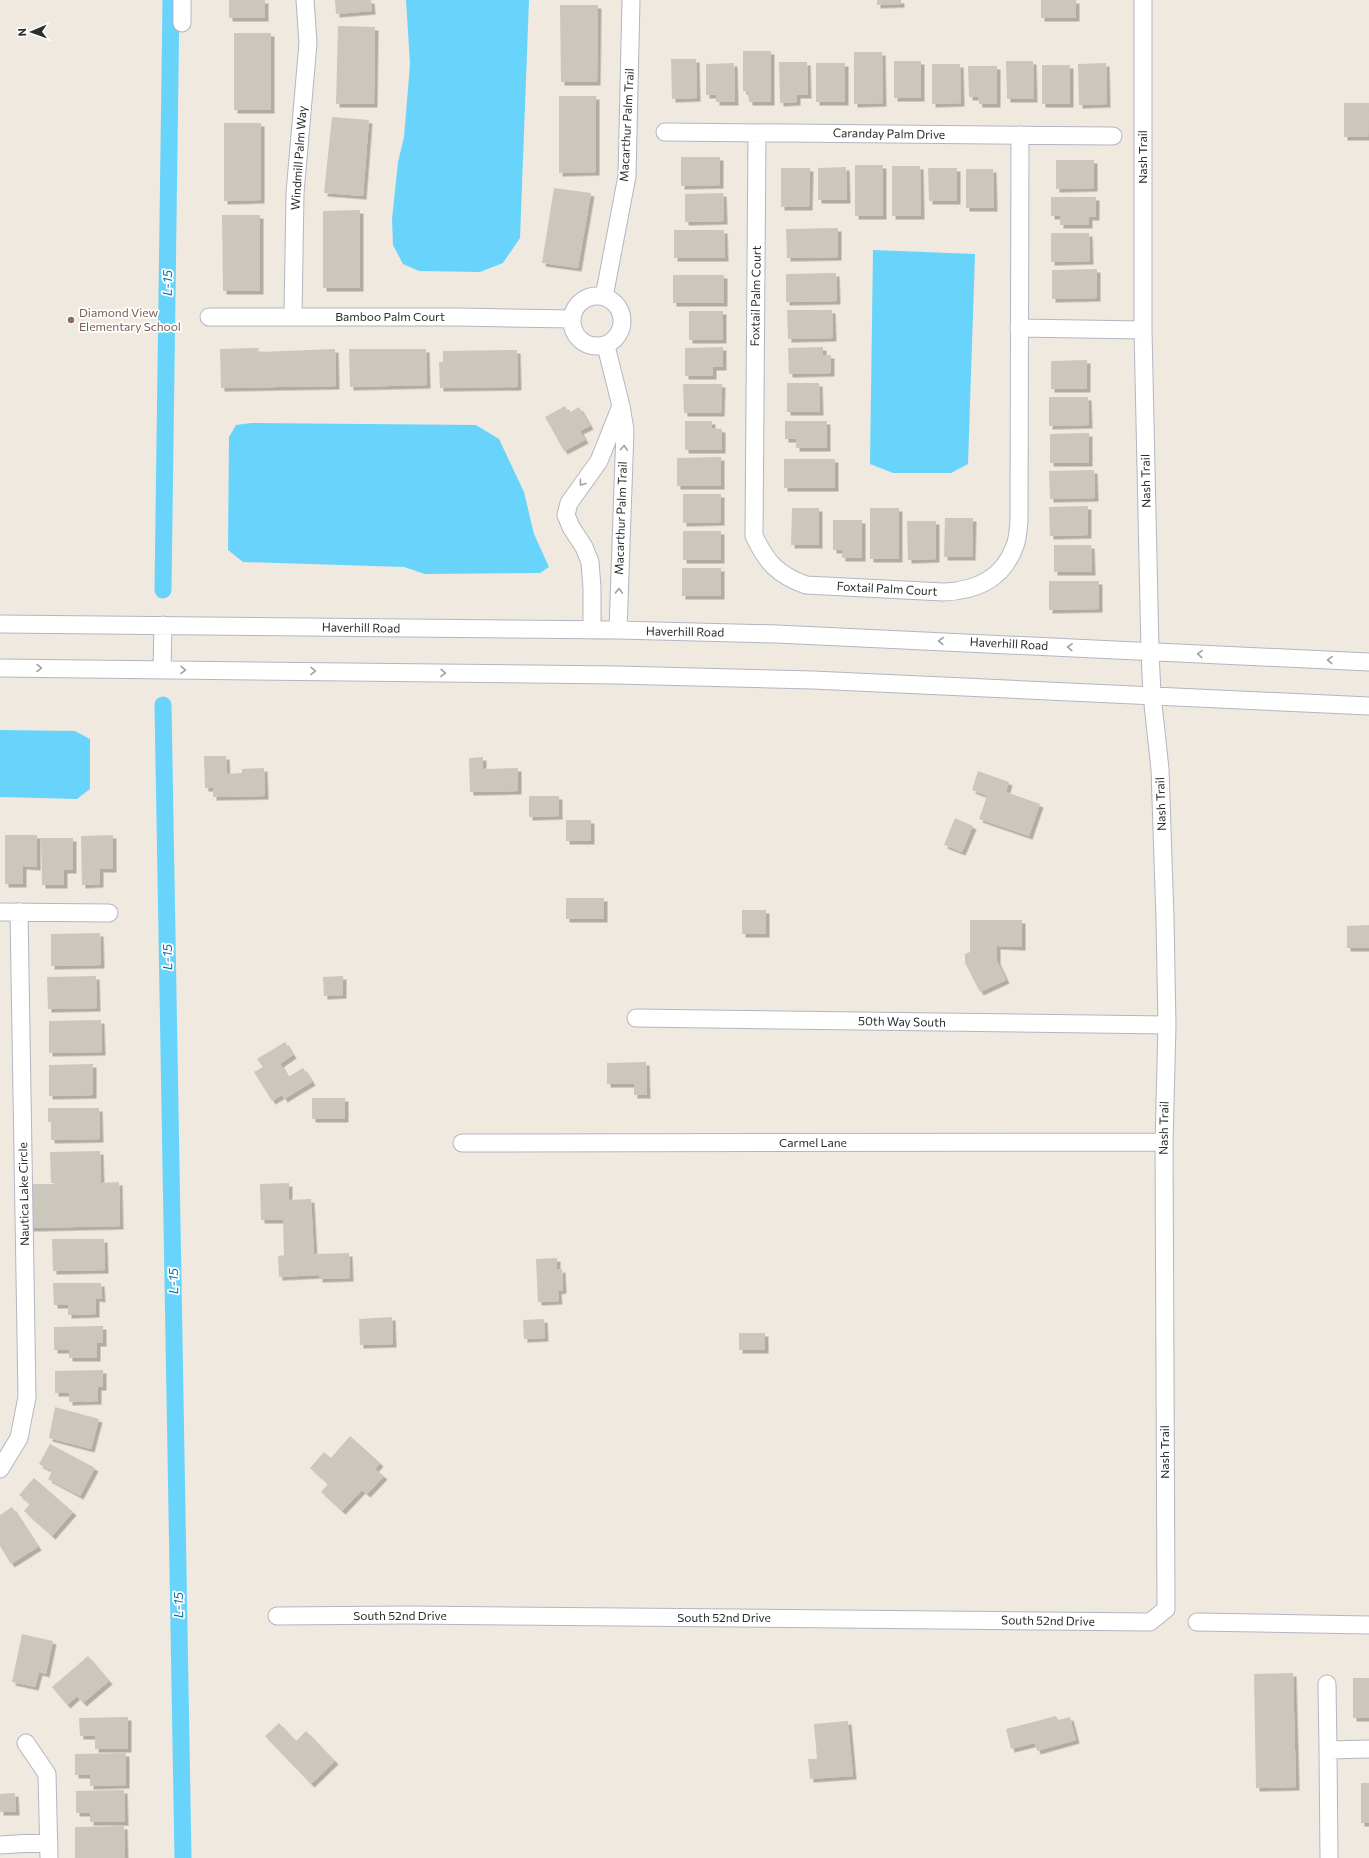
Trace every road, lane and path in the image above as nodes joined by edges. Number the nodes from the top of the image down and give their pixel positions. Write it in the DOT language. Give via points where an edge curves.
graph roads {
  1 [pos="182,0"];
  2 [pos="305,0"];
  3 [pos="631,0"];
  4 [pos="1143,0"];
  5 [pos="182,23"];
  6 [pos="665,132"];
  7 [pos="757,132"];
  8 [pos="1020,135"];
  9 [pos="1113,136"];
  10 [pos="604,296"];
  11 [pos="293,316"];
  12 [pos="209,317"];
  13 [pos="572,319"];
  14 [pos="1019,328"];
  15 [pos="1143,330"];
  16 [pos="606,346"];
  17 [pos="622,406"];
  18 [pos="0,624"];
  19 [pos="163,625"];
  20 [pos="592,630"];
  21 [pos="618,630"];
  22 [pos="1150,651"];
  23 [pos="1369,662"];
  24 [pos="0,668"];
  25 [pos="162,670"];
  26 [pos="1152,695"];
  27 [pos="1369,706"];
  28 [pos="0,912"];
  29 [pos="19,912"];
  30 [pos="109,913"];
  31 [pos="636,1018"];
  32 [pos="1167,1025"];
  33 [pos="1164,1142"];
  34 [pos="462,1143"];
  35 [pos="0,1469"];
  36 [pos="1166,1609"];
  37 [pos="277,1616"];
  38 [pos="1197,1622"];
  39 [pos="1369,1625"];
  40 [pos="1327,1684"];
  41 [pos="26,1743"];
  42 [pos="1369,1749"];
  43 [pos="1328,1750"];
  44 [pos="0,1845"];
  45 [pos="49,1850"];
  46 [pos="1329,1858"];
  1 -- 5 [label="street"];
  2 -- 11 [label="street, Windmill Palm Way" via="308,44 295,193"];
  3 -- 10 [label="street, Macarthur Palm Trail" via="627,176"];
  4 -- 15 [label="street, Nash Trail"];
  6 -- 7 [label="street, Caranday Palm Drive"];
  7 -- 8 [label="street, Caranday Palm Drive"];
  7 -- 14 [label="street, Foxtail Palm Court" via="754,536 773,568 790,580 806,586 961,592 991,579 1015,548 1019,521"];
  8 -- 9 [label="street, Caranday Palm Drive"];
  8 -- 14 [label="street, Foxtail Palm Court"];
  10 -- 13 [label="street" via="582,301"];
  10 -- 16 [label="street" via="618,307 623,325 620,334"];
  11 -- 12 [label="street, Bamboo Palm Court"];
  11 -- 13 [label="street, Bamboo Palm Court"];
  13 -- 16 [label="street" via="574,332 582,342 598,347"];
  14 -- 15 [label="street"];
  15 -- 22 [label="street, Nash Trail"];
  16 -- 17 [label="street, Macarthur Palm Trail"];
  17 -- 20 [label="street, Macarthur Palm Trail, one-way" via="599,461 569,503 566,515 590,562"];
  21 -- 17 [label="street, Macarthur Palm Trail, one-way" via="625,430"];
  18 -- 19 [label="street, Haverhill Road"];
  19 -- 20 [label="street, Haverhill Road"];
  19 -- 25 [label="street"];
  20 -- 21 [label="street, Haverhill Road"];
  22 -- 21 [label="street, Haverhill Road, one-way" via="876,638"];
  23 -- 22 [label="street, Haverhill Road, one-way"];
  22 -- 26 [label="street, Nash Trail"];
  24 -- 25 [label="street, one-way"];
  25 -- 26 [label="street, one-way" via="617,675 813,680"];
  26 -- 27 [label="street"];
  26 -- 32 [label="street, Nash Trail" via="1160,769"];
  28 -- 29 [label="street"];
  29 -- 30 [label="street"];
  29 -- 35 [label="street, Nautica Lake Circle" via="27,1397 19,1438"];
  31 -- 32 [label="street, 50th Way South"];
  32 -- 33 [label="street, Nash Trail"];
  33 -- 34 [label="street, Carmel Lane"];
  33 -- 36 [label="street, Nash Trail"];
  36 -- 37 [label="street, South 52nd Drive" via="1150,1622"];
  38 -- 39 [label="street"];
  40 -- 43 [label="street"];
  41 -- 45 [label="street" via="47,1774"];
  42 -- 43 [label="street"];
  43 -- 46 [label="street"];
  44 -- 45 [label="street"];
}
